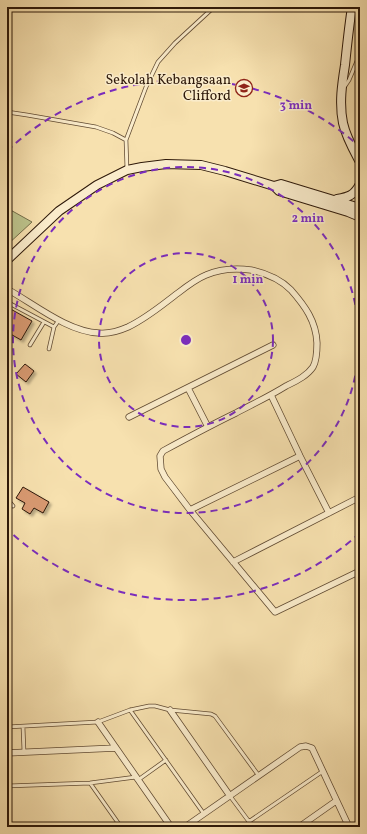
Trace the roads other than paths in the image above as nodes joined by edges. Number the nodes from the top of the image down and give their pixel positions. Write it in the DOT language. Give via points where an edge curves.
graph roads {
  1 [pos="214,7"];
  2 [pos="352,7"];
  3 [pos="360,54"];
  4 [pos="341,93"];
  5 [pos="7,112"];
  6 [pos="126,140"];
  7 [pos="360,162"];
  8 [pos="127,170"];
  9 [pos="360,184"];
  10 [pos="274,186"];
  11 [pos="336,200"];
  12 [pos="360,208"];
  13 [pos="360,211"];
  14 [pos="348,212"];
  15 [pos="360,217"];
  16 [pos="7,260"];
  17 [pos="9,291"];
  18 [pos="7,301"];
  19 [pos="59,320"];
  20 [pos="44,322"];
  21 [pos="54,328"];
  22 [pos="30,345"];
  23 [pos="273,345"];
  24 [pos="49,349"];
  25 [pos="188,388"];
  26 [pos="270,395"];
  27 [pos="129,417"];
  28 [pos="208,427"];
  29 [pos="300,456"];
  30 [pos="360,497"];
  31 [pos="7,499"];
  32 [pos="13,506"];
  33 [pos="190,510"];
  34 [pos="329,513"];
  35 [pos="233,562"];
  36 [pos="360,571"];
  37 [pos="130,710"];
  38 [pos="170,710"];
  39 [pos="98,722"];
  40 [pos="22,727"];
  41 [pos="7,728"];
  42 [pos="116,748"];
  43 [pos="24,752"];
  44 [pos="7,753"];
  45 [pos="166,760"];
  46 [pos="322,771"];
  47 [pos="259,776"];
  48 [pos="137,778"];
  49 [pos="90,783"];
  50 [pos="7,786"];
  51 [pos="230,796"];
  52 [pos="336,801"];
  53 [pos="204,814"];
  54 [pos="249,822"];
  55 [pos="120,827"];
  56 [pos="171,827"];
  57 [pos="185,827"];
  58 [pos="242,827"];
  59 [pos="253,827"];
  60 [pos="299,827"];
  61 [pos="349,827"];
  1 -- 6 [label="lane" via="158,62"];
  2 -- 4 [label="street"];
  3 -- 4 [label="lane"];
  4 -- 7 [label="street" via="343,122"];
  5 -- 6 [label="lane" via="96,127"];
  6 -- 8 [label="lane"];
  8 -- 10 [label="street" via="166,164 201,165"];
  8 -- 16 [label="street" via="97,185 59,211"];
  9 -- 11 [label="street" via="349,197"];
  10 -- 11 [label="street" via="281,184"];
  10 -- 14 [label="street" via="279,191"];
  11 -- 12 [label="street"];
  13 -- 14 [label="street"];
  14 -- 15 [label="street"];
  17 -- 18 [label="lane"];
  17 -- 19 [label="street"];
  18 -- 20 [label="lane"];
  19 -- 21 [label="lane"];
  19 -- 26 [label="street" via="88,332 116,331 147,317 205,275 229,269 257,272 287,287 300,300 314,325 316,337 316,362 313,367 307,374"];
  20 -- 21 [label="lane"];
  20 -- 22 [label="lane"];
  21 -- 24 [label="lane"];
  23 -- 25 [label="street"];
  25 -- 27 [label="street"];
  25 -- 28 [label="street"];
  26 -- 28 [label="street"];
  26 -- 29 [label="street"];
  28 -- 33 [label="street" via="163,451 160,456 164,477"];
  29 -- 33 [label="street"];
  29 -- 34 [label="street"];
  30 -- 34 [label="street"];
  31 -- 32 [label="lane"];
  33 -- 35 [label="street"];
  34 -- 35 [label="street"];
  35 -- 36 [label="street" via="275,612"];
  37 -- 38 [label="lane" via="149,706"];
  37 -- 39 [label="lane"];
  37 -- 45 [label="lane"];
  38 -- 47 [label="lane" via="216,716"];
  38 -- 51 [label="street"];
  39 -- 40 [label="lane"];
  39 -- 42 [label="street"];
  40 -- 41 [label="lane"];
  40 -- 43 [label="lane"];
  42 -- 43 [label="street"];
  42 -- 48 [label="street"];
  43 -- 44 [label="street"];
  45 -- 48 [label="lane"];
  45 -- 53 [label="lane"];
  46 -- 47 [label="street" via="312,748 306,746 300,747"];
  46 -- 52 [label="street"];
  46 -- 54 [label="lane"];
  47 -- 51 [label="street"];
  48 -- 49 [label="lane"];
  48 -- 56 [label="street"];
  49 -- 50 [label="lane"];
  49 -- 55 [label="lane"];
  51 -- 53 [label="street"];
  51 -- 54 [label="lane"];
  52 -- 60 [label="street"];
  52 -- 61 [label="street"];
  53 -- 57 [label="street"];
  54 -- 58 [label="lane"];
  54 -- 59 [label="lane"];
}
